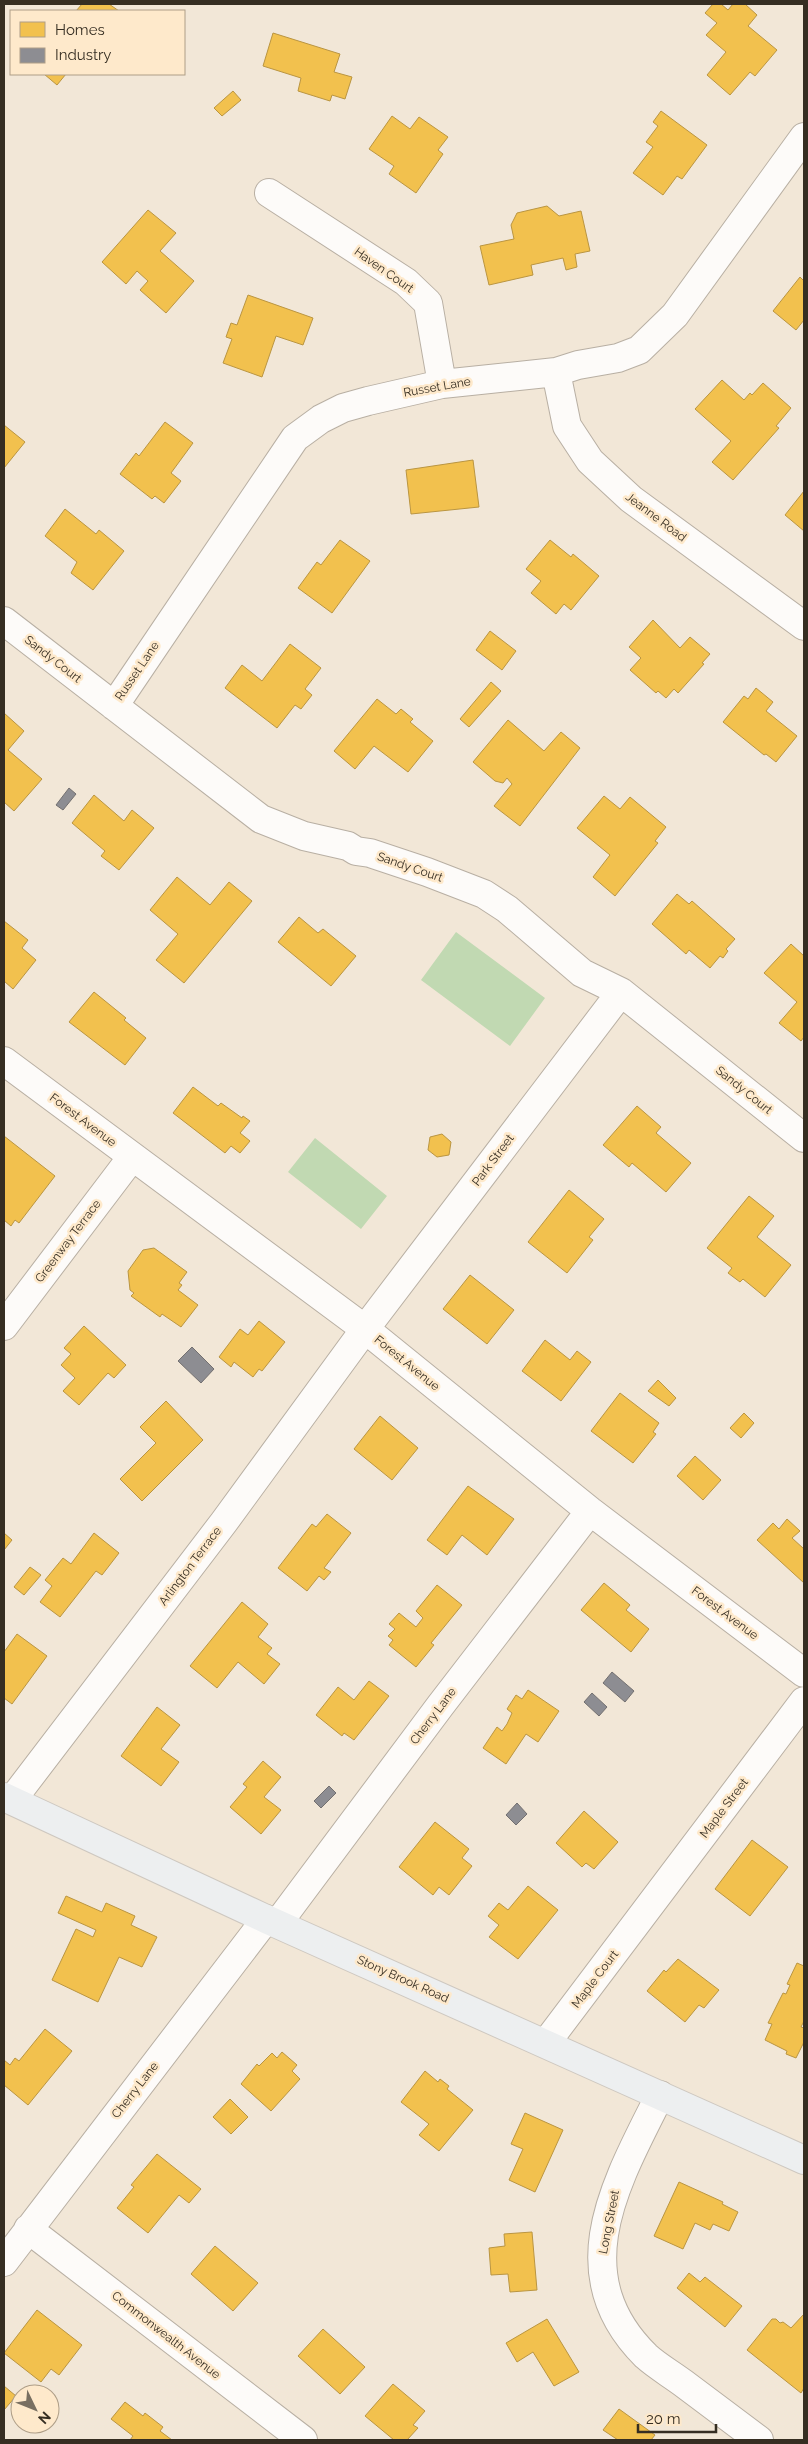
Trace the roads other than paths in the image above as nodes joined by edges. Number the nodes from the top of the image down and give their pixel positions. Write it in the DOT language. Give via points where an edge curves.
graph roads {
  1 [pos="804,137"];
  2 [pos="269,193"];
  3 [pos="556,372"];
  4 [pos="442,384"];
  5 [pos="4,621"];
  6 [pos="804,626"];
  7 [pos="114,706"];
  8 [pos="621,992"];
  9 [pos="4,1060"];
  10 [pos="804,1138"];
  11 [pos="132,1156"];
  12 [pos="4,1326"];
  13 [pos="365,1329"];
  14 [pos="590,1511"];
  15 [pos="804,1673"];
  16 [pos="804,1701"];
  17 [pos="8,1799"];
  18 [pos="644,1914"];
  19 [pos="272,1921"];
  20 [pos="546,2043"];
  21 [pos="660,2095"];
  22 [pos="804,2160"];
  23 [pos="28,2229"];
  24 [pos="4,2262"];
  25 [pos="303,2440"];
  26 [pos="759,2440"];
  1 -- 3 [label="street, Russet Lane" via="675,315 639,350"];
  2 -- 4 [label="street, Haven Court" via="406,282 428,303"];
  3 -- 4 [label="street, Russet Lane"];
  3 -- 6 [label="street, Jeanne Road" via="567,426 590,461 630,499"];
  4 -- 7 [label="street, Russet Lane" via="343,408 295,438"];
  5 -- 7 [label="street, Sandy Court"];
  7 -- 8 [label="street, Sandy Court" via="261,819 304,836 348,846 427,872 484,894 507,909 582,973"];
  8 -- 10 [label="street, Sandy Court"];
  8 -- 13 [label="street, Park Street"];
  9 -- 11 [label="street, Forest Avenue"];
  11 -- 12 [label="street, Greenway Terrace"];
  11 -- 13 [label="street, Forest Avenue"];
  13 -- 14 [label="street, Forest Avenue"];
  13 -- 17 [label="street, Arlington Terrace" via="224,1522"];
  14 -- 15 [label="street, Forest Avenue"];
  14 -- 19 [label="street, Cherry Lane"];
  16 -- 18 [label="street, Maple Street"];
  17 -- 19 [label="main road, Stony Brook Road"];
  18 -- 20 [label="street, Maple Court"];
  19 -- 20 [label="main road, Stony Brook Road"];
  19 -- 23 [label="street, Cherry Lane"];
  20 -- 21 [label="main road, Stony Brook Road"];
  21 -- 22 [label="main road, Stony Brook Road"];
  21 -- 26 [label="street, Long Street" via="618,2179 601,2256 602,2280 619,2319 647,2356"];
  23 -- 24 [label="street, Cherry Lane"];
  23 -- 25 [label="street, Commonwealth Avenue"];
}
